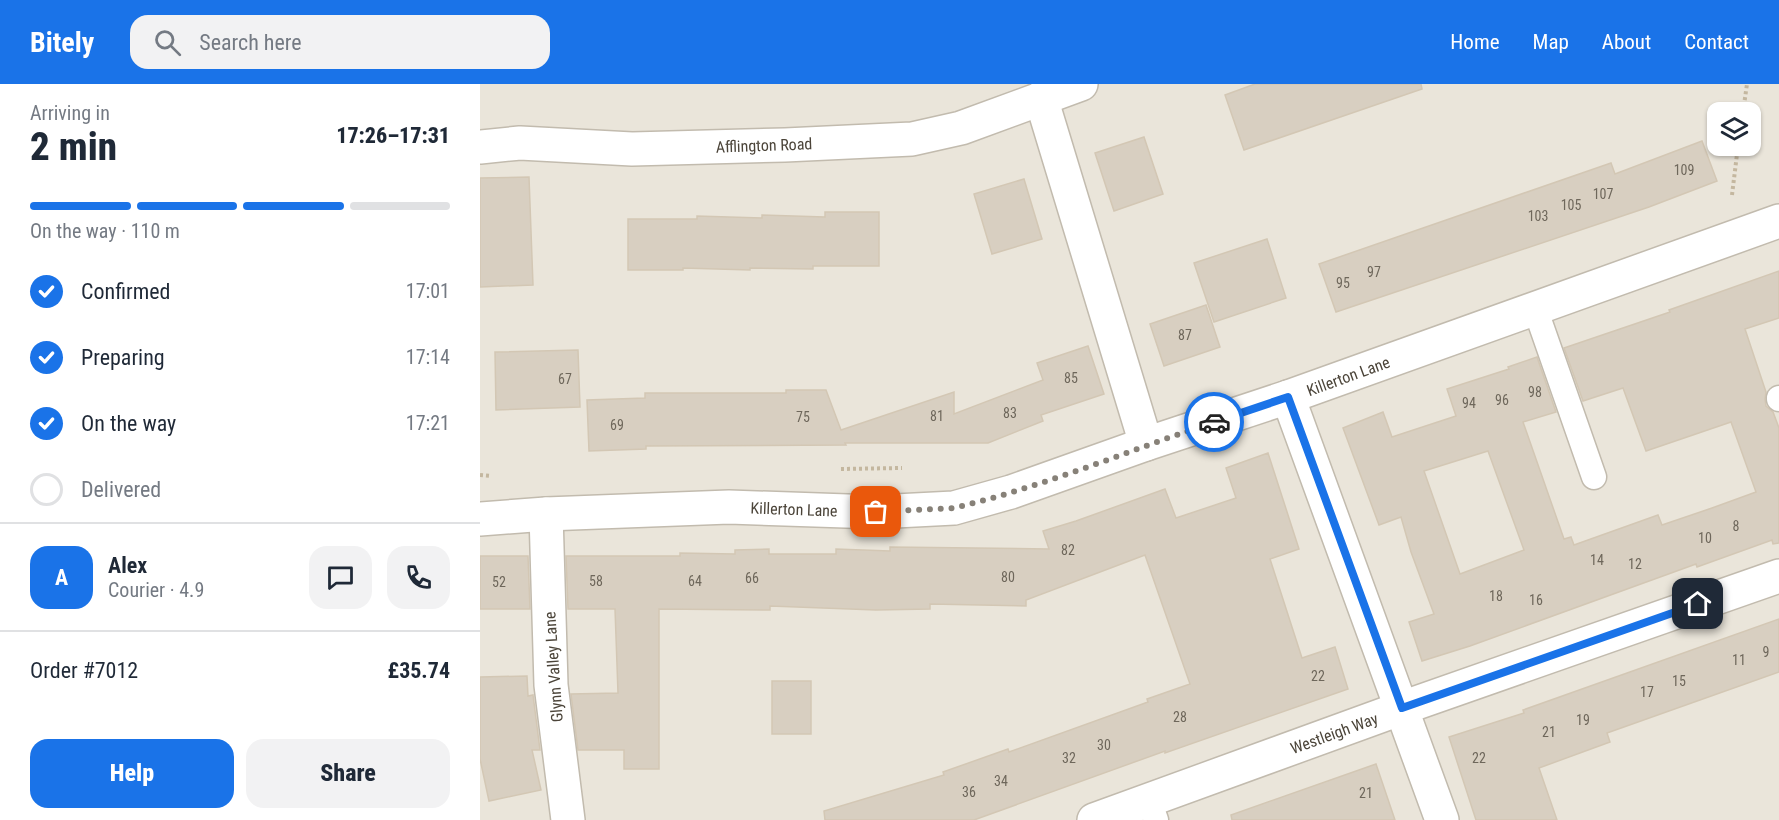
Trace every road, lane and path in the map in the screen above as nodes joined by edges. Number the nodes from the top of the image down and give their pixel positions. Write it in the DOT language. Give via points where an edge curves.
graph roads {
  1 [pos="1081,84"];
  2 [pos="1747,84"];
  3 [pos="1041,98"];
  4 [pos="1744,102"];
  5 [pos="480,147"];
  6 [pos="1737,156"];
  7 [pos="1732,196"];
  8 [pos="1779,214"];
  9 [pos="1535,308"];
  10 [pos="1288,397"];
  11 [pos="1146,444"];
  12 [pos="1593,477"];
  13 [pos="546,514"];
  14 [pos="480,519"];
  15 [pos="1779,576"];
  16 [pos="1402,708"];
  17 [pos="1152,810"];
  18 [pos="568,820"];
  19 [pos="1094,820"];
  20 [pos="1442,820"];
  1 -- 3 [label="street, Afflington Road"];
  2 -- 4 [label="path"];
  3 -- 5 [label="street, Afflington Road" via="961,128 912,140 632,149 520,143"];
  3 -- 11 [label="street"];
  6 -- 7 [label="path"];
  8 -- 9 [label="street, Killerton Lane"];
  9 -- 10 [label="street, Killerton Lane"];
  9 -- 12 [label="lane"];
  10 -- 11 [label="street, Killerton Lane"];
  10 -- 16 [label="street"];
  11 -- 13 [label="street, Killerton Lane" via="954,508 876,512 729,507"];
  13 -- 14 [label="street, Killerton Lane"];
  13 -- 18 [label="street, Glynn Valley Lane" via="551,684"];
  15 -- 16 [label="street, Westleigh Way"];
  16 -- 17 [label="street, Westleigh Way"];
  16 -- 20 [label="street"];
  17 -- 19 [label="street, Westleigh Way"];
}
